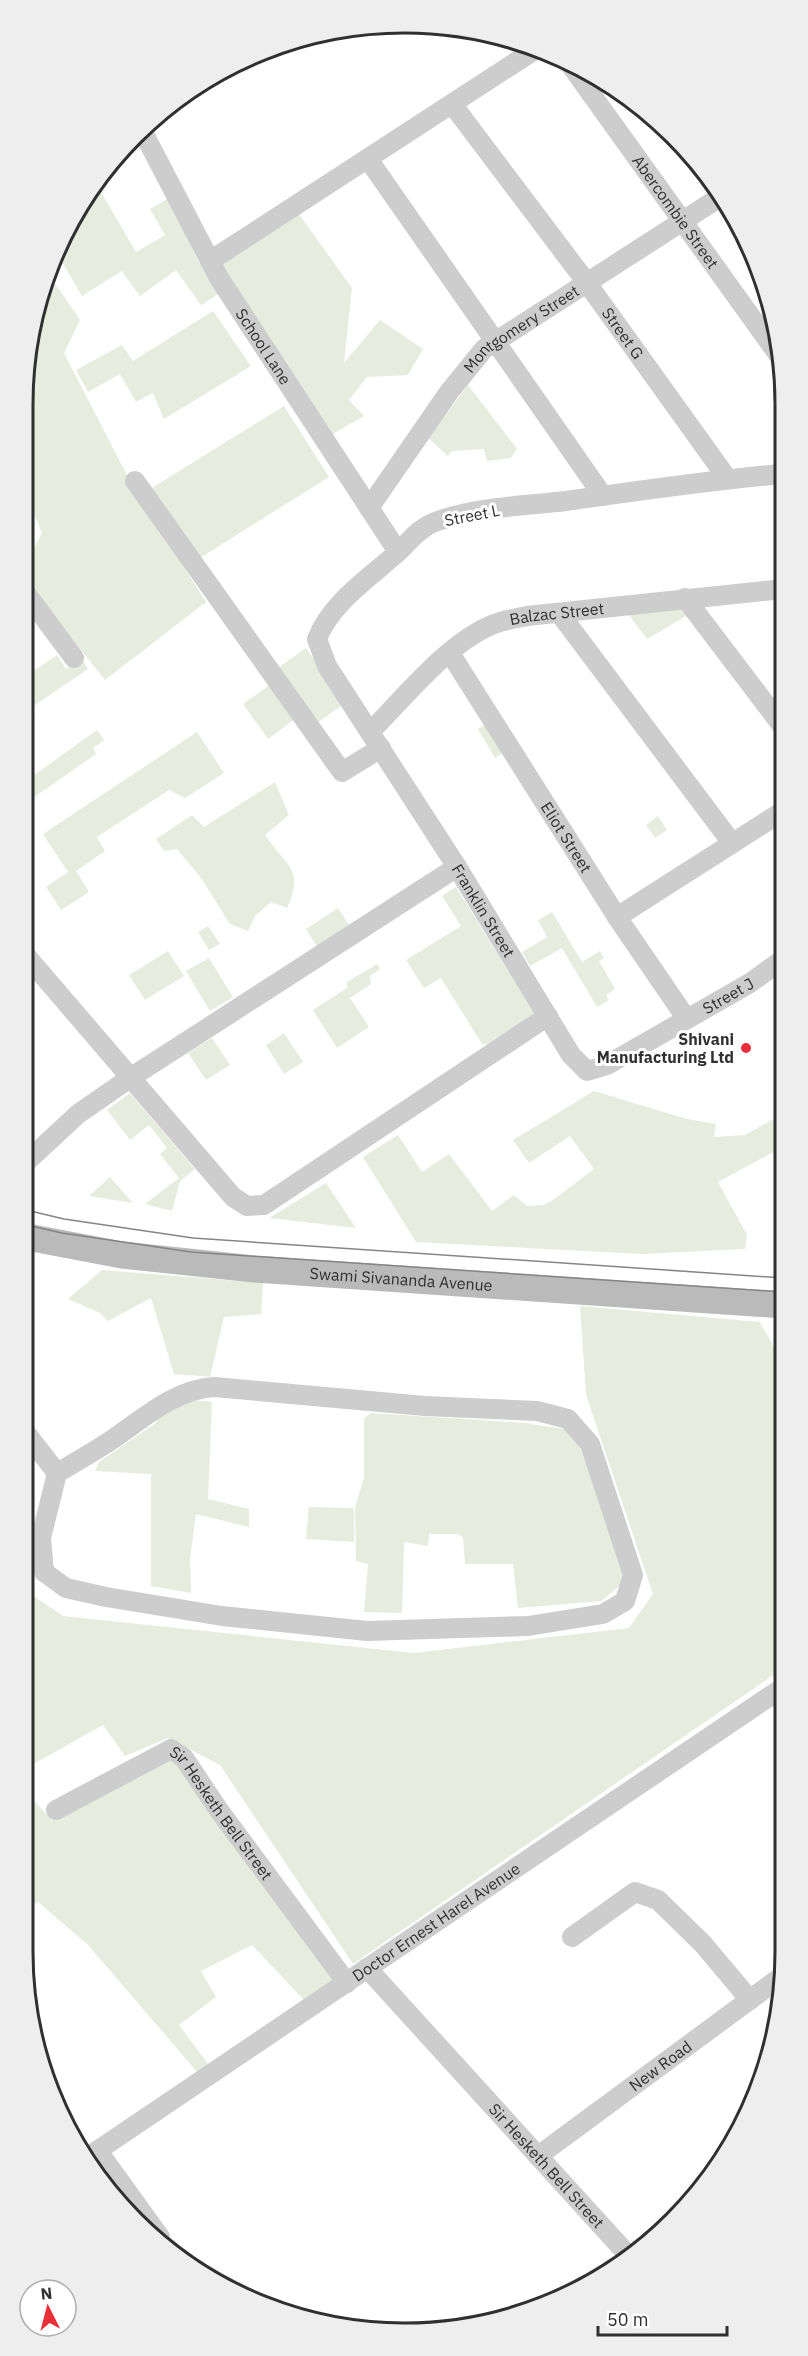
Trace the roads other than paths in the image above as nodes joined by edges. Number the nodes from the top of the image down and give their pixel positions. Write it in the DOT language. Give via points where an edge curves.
graph roads {
  1 [pos="528,55"];
  2 [pos="579,77"];
  3 [pos="452,104"];
  4 [pos="146,138"];
  5 [pos="368,159"];
  6 [pos="714,201"];
  7 [pos="684,221"];
  8 [pos="210,261"];
  9 [pos="587,283"];
  10 [pos="497,341"];
  11 [pos="770,343"];
  12 [pos="775,475"];
  13 [pos="727,478"];
  14 [pos="135,480"];
  15 [pos="603,496"];
  16 [pos="369,508"];
  17 [pos="399,552"];
  18 [pos="775,590"];
  19 [pos="685,598"];
  20 [pos="33,603"];
  21 [pos="560,614"];
  22 [pos="450,652"];
  23 [pos="74,658"];
  24 [pos="775,716"];
  25 [pos="376,739"];
  26 [pos="775,816"];
  27 [pos="732,843"];
  28 [pos="457,867"];
  29 [pos="617,917"];
  30 [pos="33,964"];
  31 [pos="775,965"];
  32 [pos="548,1016"];
  33 [pos="686,1018"];
  34 [pos="607,1065"];
  35 [pos="130,1078"];
  36 [pos="33,1156"];
  37 [pos="33,1238"];
  38 [pos="775,1304"];
  39 [pos="33,1442"];
  40 [pos="57,1473"];
  41 [pos="775,1693"];
  42 [pos="56,1810"];
  43 [pos="572,1937"];
  44 [pos="367,1968"];
  45 [pos="773,1982"];
  46 [pos="347,1983"];
  47 [pos="750,2000"];
  48 [pos="93,2154"];
  49 [pos="538,2156"];
  50 [pos="95,2157"];
  51 [pos="139,2211"];
  52 [pos="624,2250"];
  1 -- 3 [label="street"];
  2 -- 7 [label="street, Abercombie Street"];
  3 -- 5 [label="street"];
  3 -- 9 [label="street, Street G"];
  4 -- 8 [label="street, School Lane"];
  5 -- 8 [label="street"];
  5 -- 10 [label="street"];
  6 -- 7 [label="street, Montgomery Street"];
  7 -- 9 [label="street, Montgomery Street"];
  7 -- 11 [label="street, Abercombie Street"];
  8 -- 16 [label="street, School Lane"];
  9 -- 10 [label="street, Montgomery Street"];
  9 -- 13 [label="street, Street G"];
  10 -- 15 [label="street"];
  10 -- 16 [label="street, Montgomery Street" via="484,349 449,392"];
  12 -- 13 [label="street, Street L"];
  13 -- 15 [label="street, Street L"];
  14 -- 25 [label="street, Balzac Street" via="342,772"];
  15 -- 17 [label="street, Street L" via="442,520 419,531"];
  16 -- 17 [label="street, School Lane"];
  17 -- 25 [label="street, Street L" via="353,592 327,620 316,639 327,666"];
  18 -- 19 [label="street, Balzac Street"];
  19 -- 21 [label="street, Balzac Street"];
  19 -- 24 [label="street"];
  20 -- 23 [label="street"];
  21 -- 22 [label="street, Balzac Street" via="500,622"];
  21 -- 27 [label="street"];
  22 -- 25 [label="street, Balzac Street"];
  22 -- 29 [label="street, Eliot Street"];
  25 -- 28 [label="street, Franklin Street"];
  26 -- 27 [label="street"];
  27 -- 29 [label="street"];
  28 -- 32 [label="street, Franklin Street"];
  28 -- 35 [label="street"];
  29 -- 33 [label="street, Eliot Street"];
  30 -- 35 [label="street"];
  31 -- 33 [label="street, Street J"];
  32 -- 34 [label="street, Franklin Street" via="571,1055 587,1071"];
  32 -- 35 [label="street" via="264,1205 247,1206 233,1197"];
  33 -- 34 [label="street, Street J"];
  35 -- 36 [label="street" via="78,1114"];
  37 -- 38 [label="street, Swami Sivananda Avenue" via="123,1255 254,1269"];
  39 -- 40 [label="street"];
  40 -- 40 [label="street" via="162,1403 198,1388 537,1411 568,1419 590,1444 633,1575 625,1601 603,1614 528,1626 367,1631 222,1616 106,1598 66,1588 45,1572 41,1538"];
  41 -- 44 [label="street, Doctor Ernest Harel Avenue"];
  42 -- 46 [label="street, Sir Hesketh Bell Street" via="171,1749 184,1758"];
  43 -- 47 [label="street" via="635,1892 650,1897 658,1900 703,1944"];
  44 -- 46 [label="street, Doctor Ernest Harel Avenue"];
  44 -- 49 [label="street, Sir Hesketh Bell Street"];
  45 -- 47 [label="street, New Road"];
  46 -- 48 [label="street, Doctor Ernest Harel Avenue"];
  47 -- 49 [label="street, New Road"];
  49 -- 52 [label="street, Sir Hesketh Bell Street"];
  50 -- 51 [label="street"];
}
